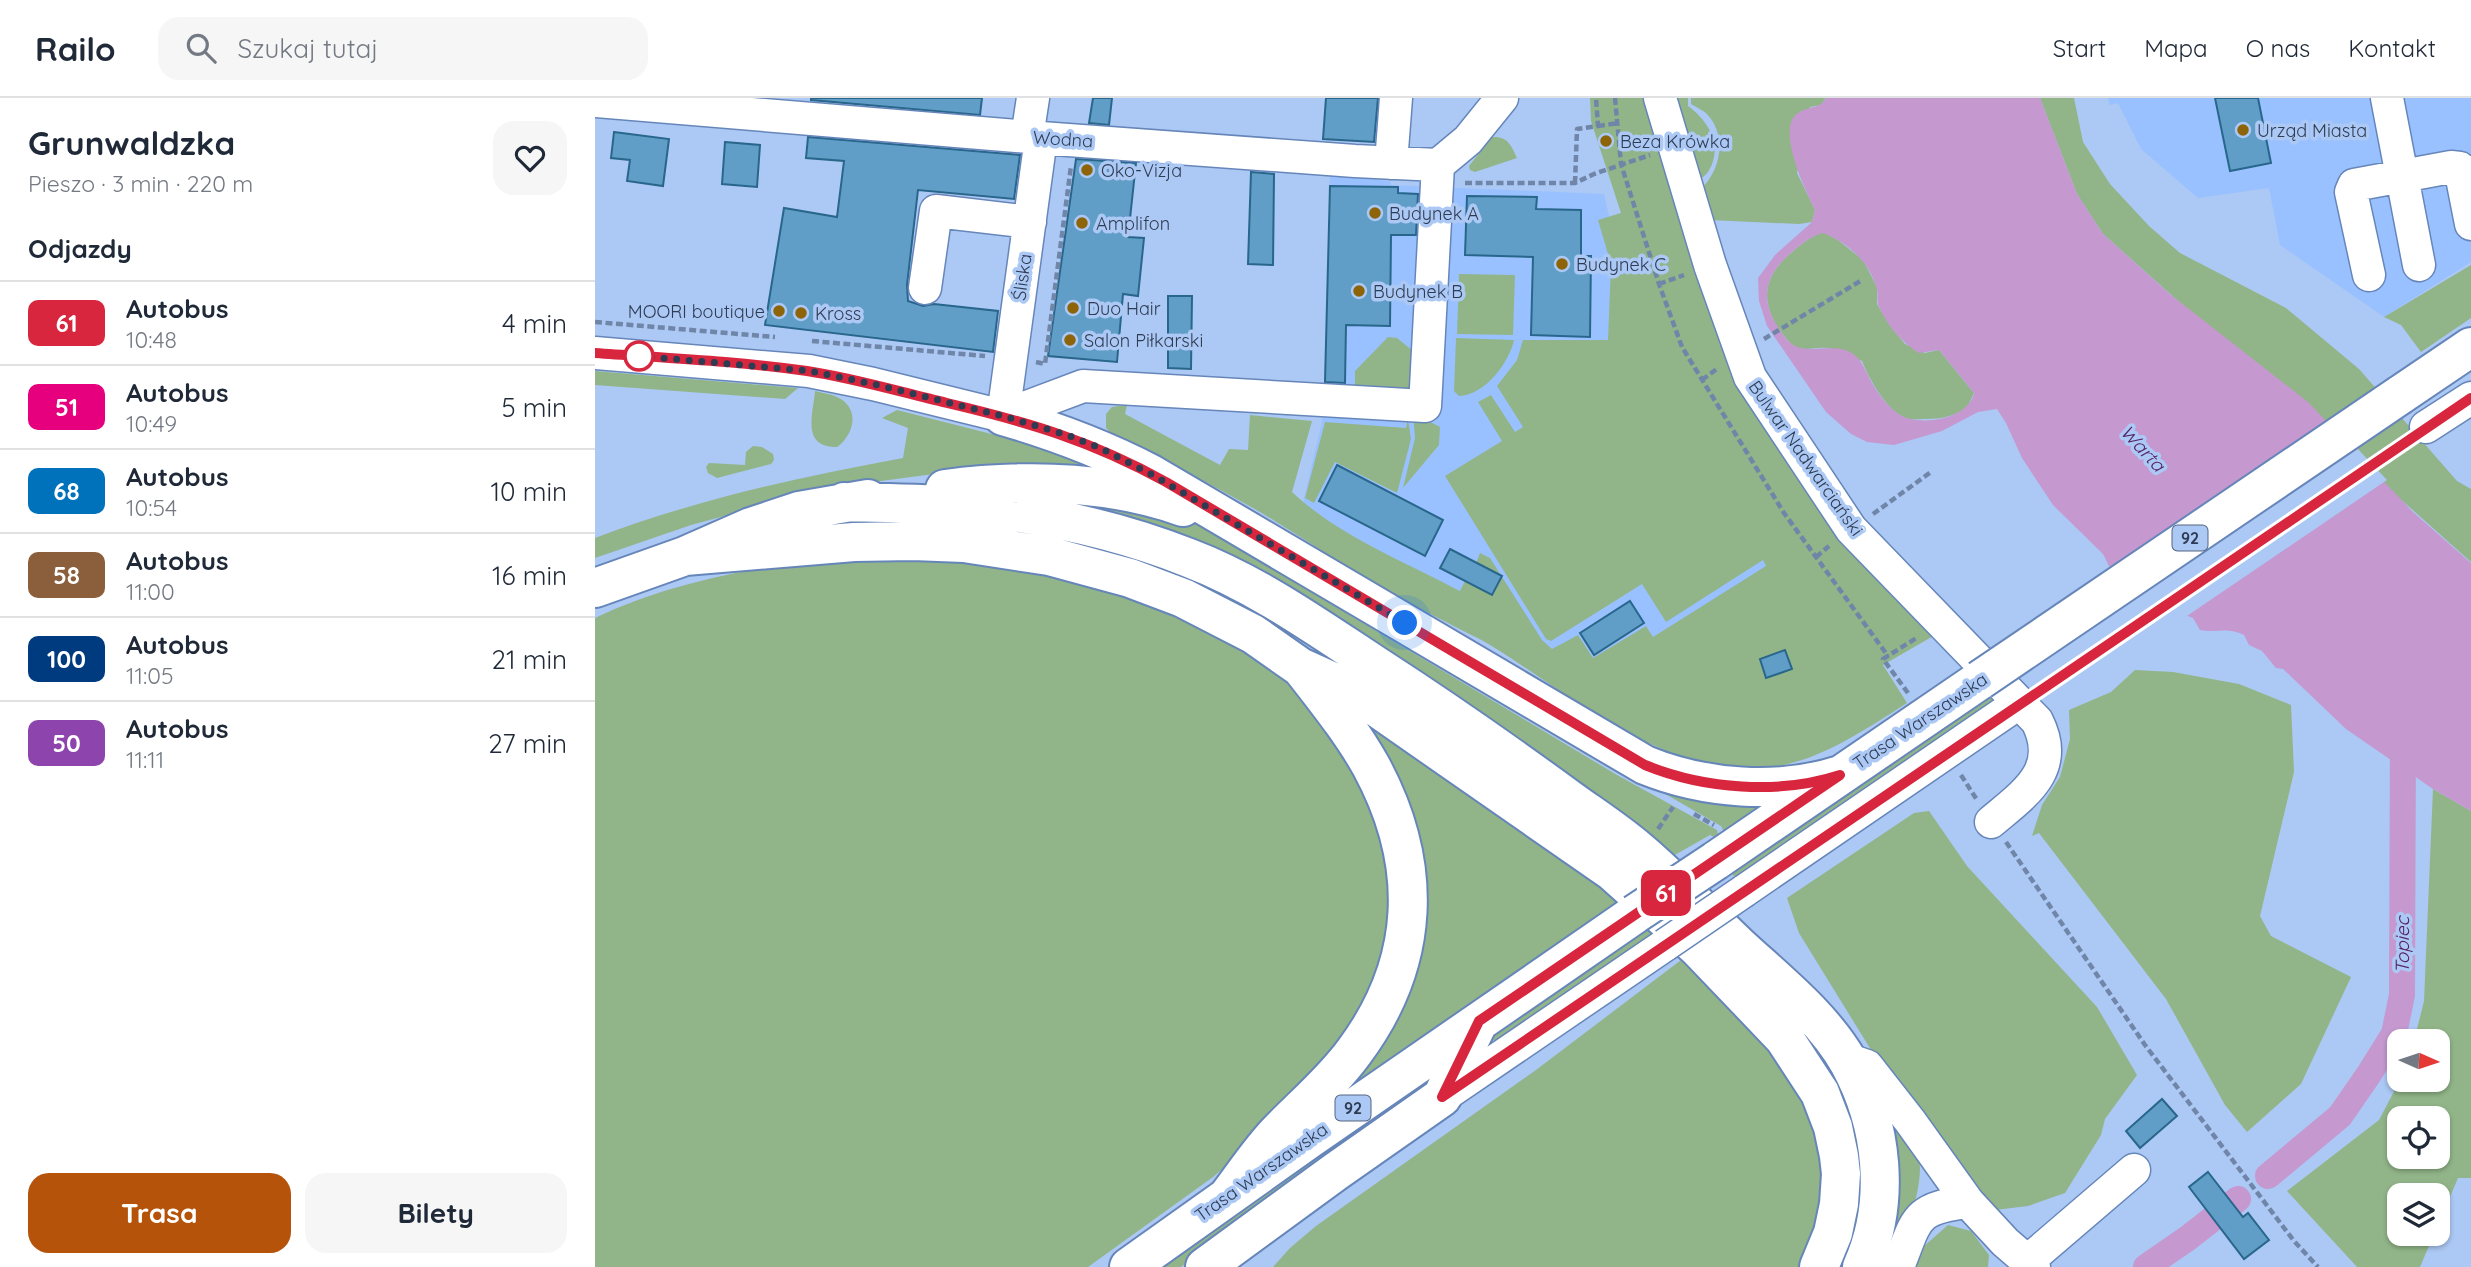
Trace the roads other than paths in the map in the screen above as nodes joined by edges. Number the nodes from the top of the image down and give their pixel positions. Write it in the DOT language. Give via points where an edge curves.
graph roads {
  1 [pos="1033,98"];
  2 [pos="1396,98"];
  3 [pos="1502,98"];
  4 [pos="1660,98"];
  5 [pos="1679,98"];
  6 [pos="2387,98"];
  7 [pos="595,101"];
  8 [pos="1034,137"];
  9 [pos="1675,147"];
  10 [pos="1391,163"];
  11 [pos="1438,165"];
  12 [pos="2403,176"];
  13 [pos="1030,222"];
  14 [pos="2471,223"];
  15 [pos="2419,265"];
  16 [pos="2369,275"];
  17 [pos="925,288"];
  18 [pos="2471,347"];
  19 [pos="595,353"];
  20 [pos="2471,398"];
  21 [pos="1003,416"];
  22 [pos="2426,427"];
  23 [pos="844,502"];
  24 [pos="1266,540"];
  25 [pos="685,556"];
  26 [pos="595,588"];
  27 [pos="1300,667"];
  28 [pos="2007,711"];
  29 [pos="1428,721"];
  30 [pos="1840,775"];
  31 [pos="1991,821"];
  32 [pos="1461,1058"];
  33 [pos="1846,1059"];
  34 [pos="2134,1170"];
  35 [pos="1322,1181"];
  36 [pos="1228,1196"];
  37 [pos="1968,1202"];
  38 [pos="2031,1264"];
  39 [pos="1129,1267"];
  40 [pos="1205,1267"];
  41 [pos="1255,1267"];
  42 [pos="1819,1267"];
  43 [pos="1863,1267"];
  44 [pos="1898,1267"];
  1 -- 8 [label="street, Śliska"];
  2 -- 10 [label="street"];
  3 -- 11 [label="street" via="1468,140"];
  4 -- 9 [label="street"];
  5 -- 9 [label="street, Bulwar Nadwarciański"];
  6 -- 12 [label="street"];
  7 -- 8 [label="street, Wodna"];
  8 -- 10 [label="street, Wodna"];
  8 -- 13 [label="street, Śliska"];
  9 -- 31 [label="street, Bulwar Nadwarciański" via="1750,377 1851,529 2041,728 2041,773 2030,789"];
  10 -- 11 [label="street, Wodna"];
  11 -- 21 [label="street" via="1425,406 1083,386"];
  12 -- 14 [label="street" via="2460,168"];
  12 -- 15 [label="street"];
  12 -- 16 [label="street" via="2354,185 2351,192"];
  13 -- 17 [label="street" via="936,211"];
  13 -- 21 [label="street, Śliska"];
  18 -- 30 [label="main road, Trasa Warszawska / 92, bridge"];
  19 -- 21 [label="street" via="810,371"];
  20 -- 22 [label="street"];
  21 -- 24 [label="main road" via="1100,448"];
  23 -- 24 [label="main road" via="1000,483 1067,484 1167,502"];
  23 -- 25 [label="main road" via="751,527"];
  23 -- 29 [label="main road" via="941,505 1029,515 1182,555 1262,593"];
  24 -- 30 [label="main road" via="1645,765 1696,781 1734,785 1786,785"];
  25 -- 26 [label="main road"];
  25 -- 27 [label="main road" via="913,541 1049,556 1153,586 1233,623"];
  27 -- 29 [label="main road"];
  27 -- 36 [label="main road" via="1361,750 1387,801 1406,876 1405,939 1389,997 1372,1027 1331,1078 1275,1135"];
  28 -- 32 [label="street, Trasa Warszawska / 92, bridge" via="1665,945"];
  29 -- 33 [label="main road" via="1469,726 1636,848 1806,1008"];
  29 -- 42 [label="main road" via="1698,948 1793,1049 1825,1105 1839,1156 1839,1204"];
  30 -- 32 [label="main road, Trasa Warszawska / 92, bridge" via="1718,845 1635,914 1479,1021"];
  32 -- 35 [label="main road, 92" via="1442,1097"];
  32 -- 36 [label="main road, Trasa Warszawska / 92"];
  33 -- 37 [label="street" via="1867,1066"];
  33 -- 43 [label="main road" via="1871,1116 1880,1172 1878,1209"];
  34 -- 38 [label="street"];
  35 -- 40 [label="main road, 92"];
  35 -- 41 [label="main road" via="1286,1219"];
  36 -- 39 [label="main road, Trasa Warszawska / 92"];
  37 -- 38 [label="street"];
  37 -- 44 [label="street" via="1925,1211"];
}
